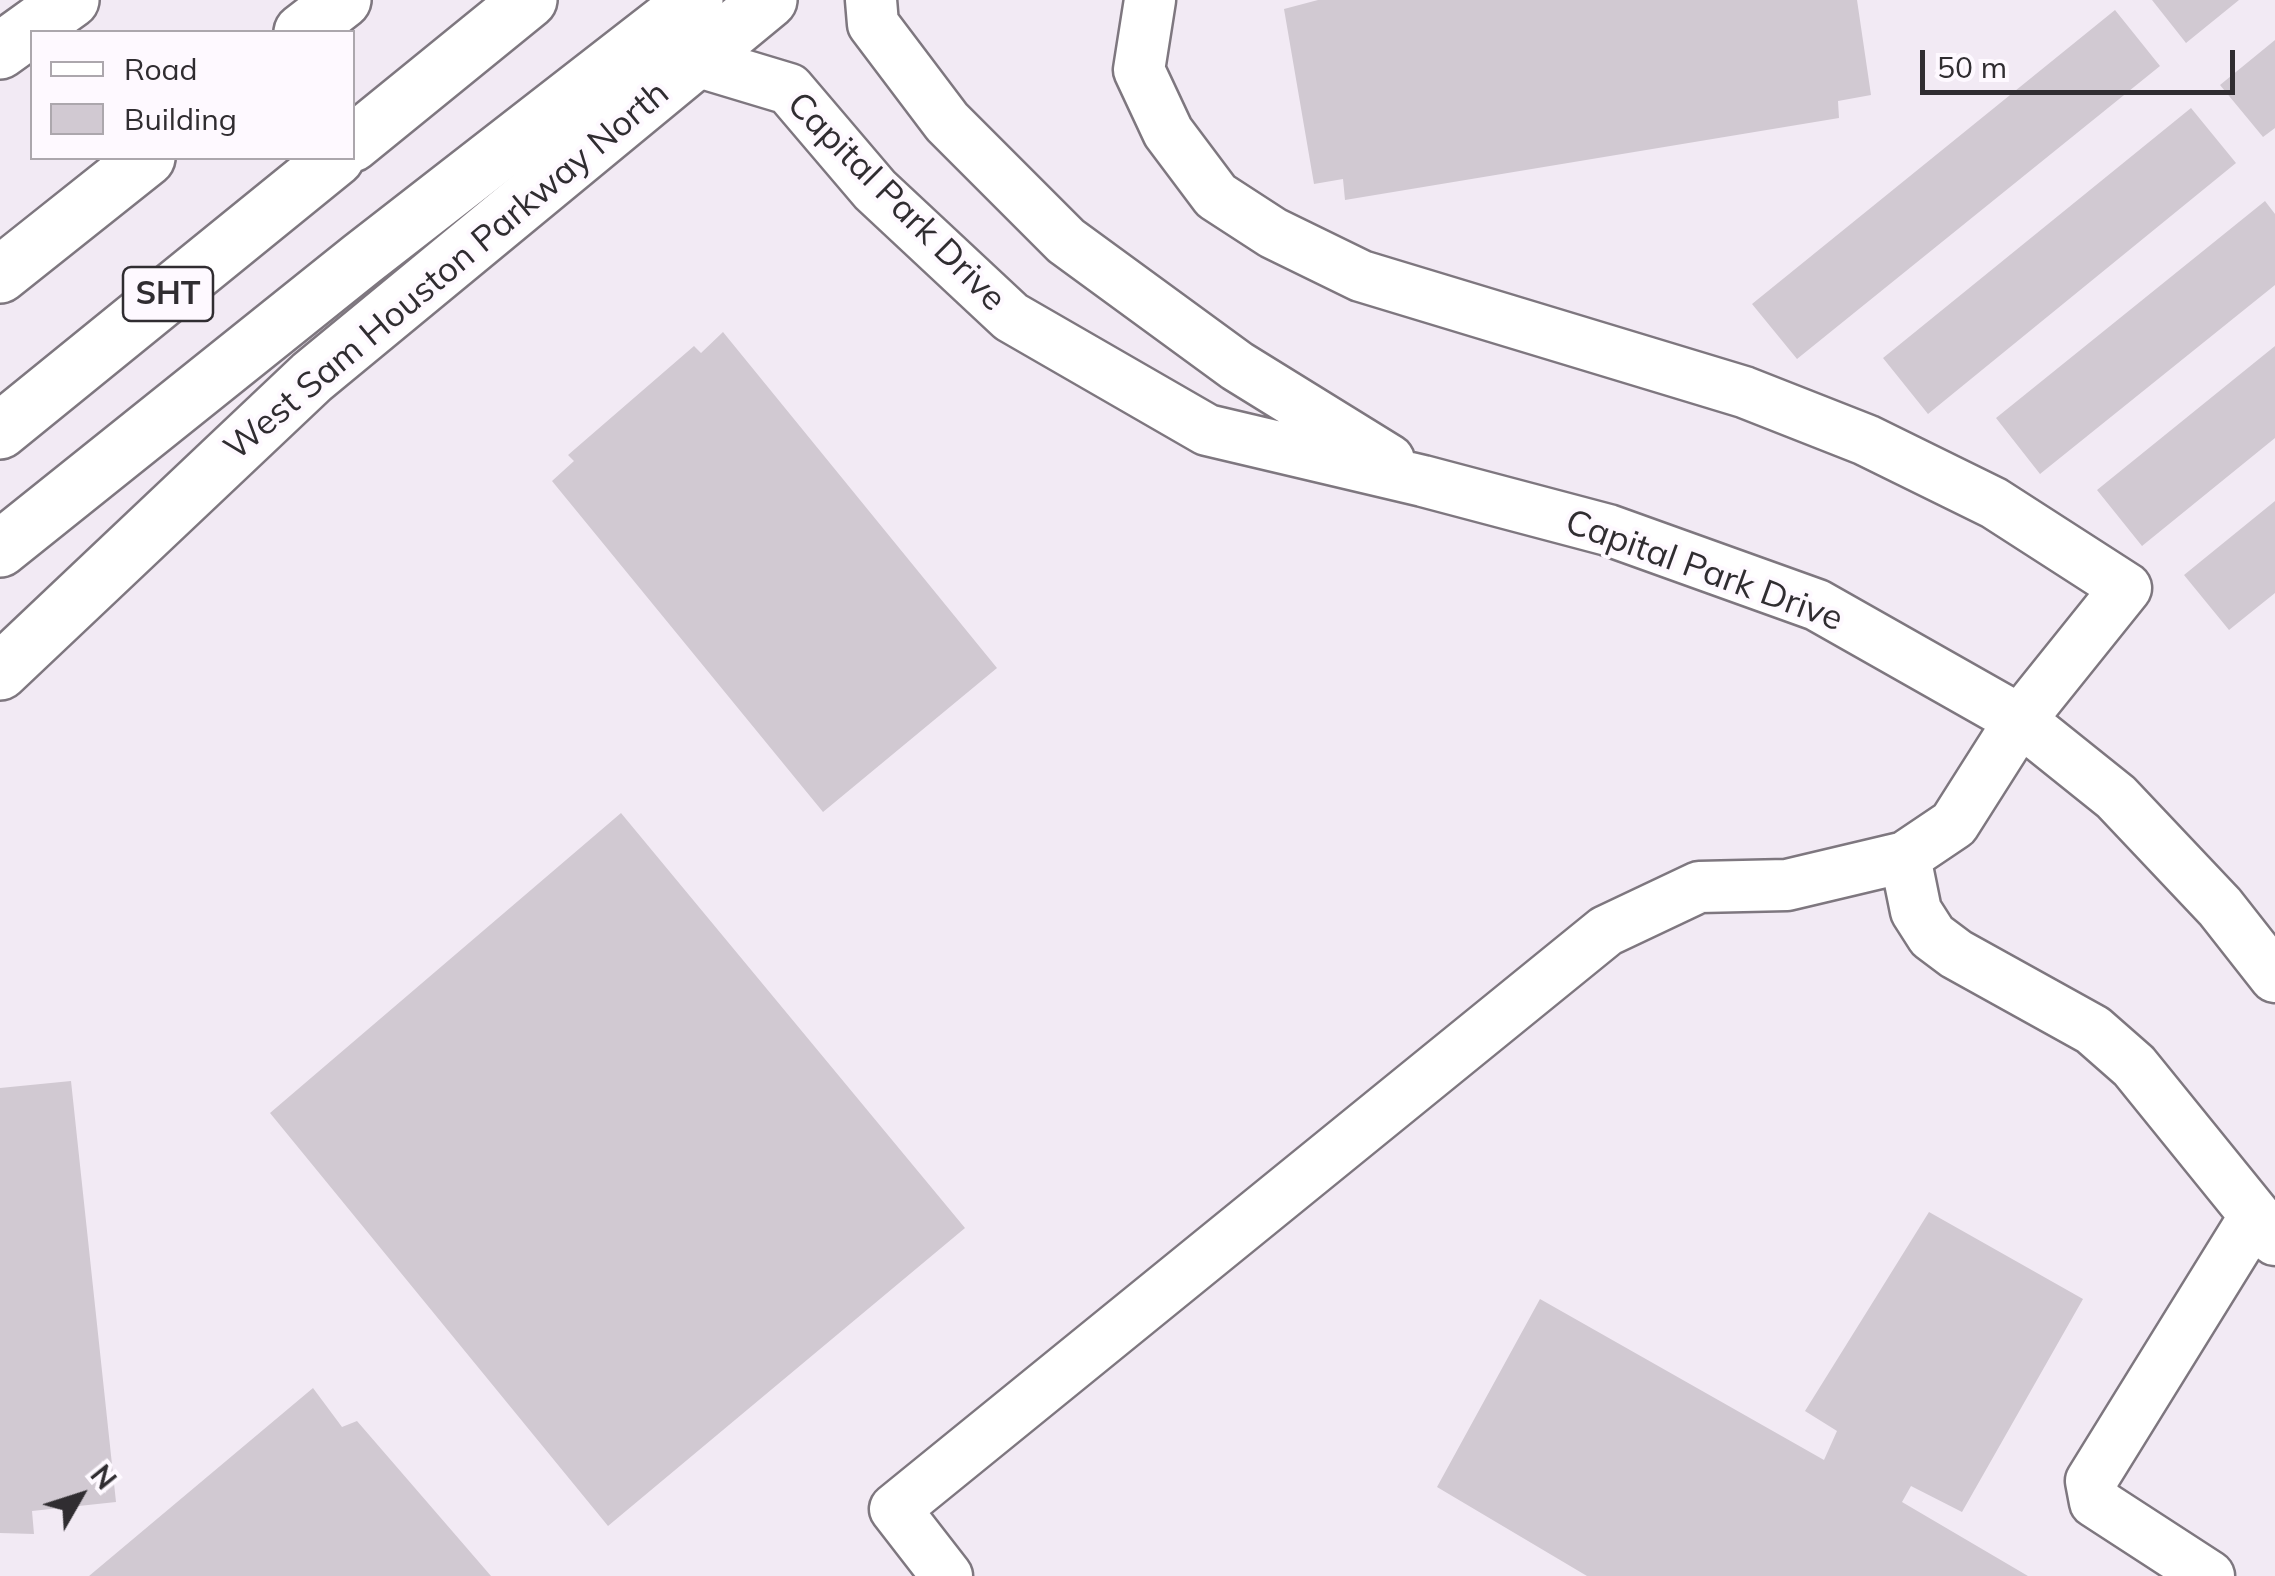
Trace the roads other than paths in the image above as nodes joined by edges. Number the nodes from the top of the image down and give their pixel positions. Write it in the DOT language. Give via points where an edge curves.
graph roads {
  1 [pos="71,0"];
  2 [pos="343,0"];
  3 [pos="528,0"];
  4 [pos="695,0"];
  5 [pos="769,0"];
  6 [pos="871,0"];
  7 [pos="1150,0"];
  8 [pos="305,30"];
  9 [pos="0,51"];
  10 [pos="696,61"];
  11 [pos="355,142"];
  12 [pos="144,160"];
  13 [pos="334,160"];
  14 [pos="0,275"];
  15 [pos="0,432"];
  16 [pos="1423,481"];
  17 [pos="0,550"];
  18 [pos="0,672"];
  19 [pos="2020,720"];
  20 [pos="1905,856"];
  21 [pos="2275,977"];
  22 [pos="2265,1228"];
  23 [pos="947,1576"];
  24 [pos="2209,1576"];
  1 -- 9 [label="main road"];
  2 -- 8 [label="main road"];
  3 -- 11 [label="main road"];
  4 -- 17 [label="main road"];
  5 -- 10 [label="main road, West Sam Houston Parkway North"];
  6 -- 16 [label="street, Capital Park Drive" via="873,24 947,122 1066,241 1237,366"];
  7 -- 19 [label="street" via="1139,70 1168,132 1216,196 1274,233 1361,276 1744,392 1866,440 1994,503 2126,588"];
  10 -- 16 [label="street, Capital Park Drive" via="789,89 875,190 1010,316 1206,430"];
  10 -- 18 [label="main road, West Sam Houston Parkway North" via="312,377"];
  12 -- 14 [label="main road"];
  13 -- 15 [label="main road, SHT"];
  16 -- 19 [label="street, Capital Park Drive" via="1608,530 1818,605"];
  19 -- 20 [label="street" via="1954,824"];
  19 -- 21 [label="street, Capital Park Drive" via="2116,797 2220,907"];
  20 -- 22 [label="street" via="1916,911 1932,936 2092,1030 2134,1066"];
  20 -- 23 [label="street" via="1787,885 1699,887 1606,931 895,1509"];
  22 -- 24 [label="street" via="2091,1482 2095,1502"];
}
